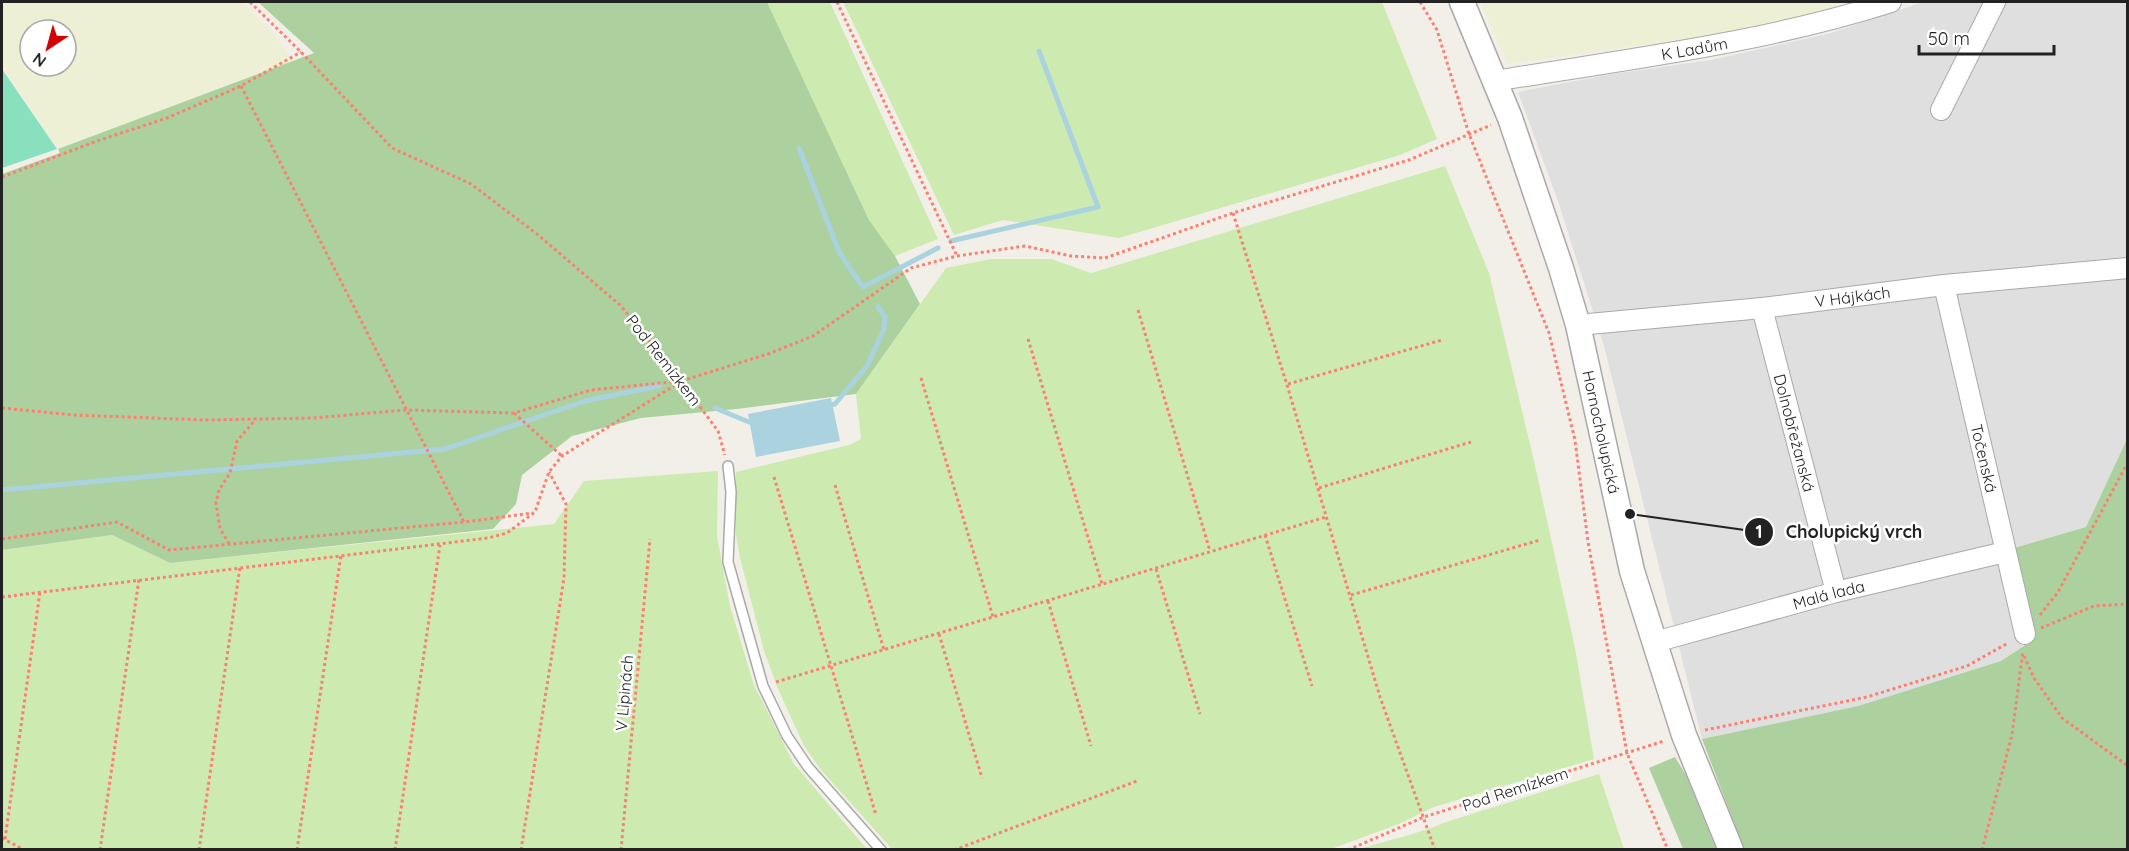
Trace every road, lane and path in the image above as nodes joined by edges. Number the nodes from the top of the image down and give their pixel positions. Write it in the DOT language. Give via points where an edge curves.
graph roads {
  1 [pos="250,2"];
  2 [pos="837,2"];
  3 [pos="1420,2"];
  4 [pos="1462,2"];
  5 [pos="1891,2"];
  6 [pos="1995,2"];
  7 [pos="301,52"];
  8 [pos="1495,81"];
  9 [pos="240,86"];
  10 [pos="1941,110"];
  11 [pos="1468,134"];
  12 [pos="2,177"];
  13 [pos="1233,213"];
  14 [pos="957,256"];
  15 [pos="2127,268"];
  16 [pos="1944,285"];
  17 [pos="1762,308"];
  18 [pos="1138,310"];
  19 [pos="1578,325"];
  20 [pos="1028,339"];
  21 [pos="1442,340"];
  22 [pos="921,378"];
  23 [pos="681,381"];
  24 [pos="1287,385"];
  25 [pos="2,408"];
  26 [pos="406,410"];
  27 [pos="514,413"];
  28 [pos="256,419"];
  29 [pos="1471,442"];
  30 [pos="562,456"];
  31 [pos="2127,462"];
  32 [pos="728,466"];
  33 [pos="549,472"];
  34 [pos="774,477"];
  35 [pos="835,485"];
  36 [pos="1318,488"];
  37 [pos="535,513"];
  38 [pos="1326,517"];
  39 [pos="464,522"];
  40 [pos="1265,535"];
  41 [pos="2,539"];
  42 [pos="650,539"];
  43 [pos="1540,540"];
  44 [pos="229,544"];
  45 [pos="440,545"];
  46 [pos="1210,551"];
  47 [pos="2005,552"];
  48 [pos="341,555"];
  49 [pos="240,567"];
  50 [pos="1156,568"];
  51 [pos="139,579"];
  52 [pos="1102,585"];
  53 [pos="40,592"];
  54 [pos="1836,592"];
  55 [pos="1350,595"];
  56 [pos="2,597"];
  57 [pos="1048,601"];
  58 [pos="2127,604"];
  59 [pos="993,617"];
  60 [pos="939,634"];
  61 [pos="2025,634"];
  62 [pos="1655,642"];
  63 [pos="884,650"];
  64 [pos="2023,654"];
  65 [pos="830,666"];
  66 [pos="764,686"];
  67 [pos="1312,686"];
  68 [pos="1200,714"];
  69 [pos="1684,735"];
  70 [pos="1091,746"];
  71 [pos="1627,753"];
  72 [pos="2127,766"];
  73 [pos="982,778"];
  74 [pos="1137,781"];
  75 [pos="876,815"];
  76 [pos="1424,817"];
  77 [pos="3,838"];
  78 [pos="24,849"];
  79 [pos="100,849"];
  80 [pos="199,849"];
  81 [pos="297,849"];
  82 [pos="395,849"];
  83 [pos="521,849"];
  84 [pos="621,849"];
  85 [pos="881,849"];
  86 [pos="954,849"];
  87 [pos="1348,849"];
  88 [pos="1435,849"];
  89 [pos="1668,849"];
  90 [pos="1731,849"];
  91 [pos="1982,849"];
  1 -- 7 [label="path, Pod Remízkem"];
  2 -- 14 [label="path"];
  3 -- 11 [label="path" via="1437,30"];
  4 -- 8 [label="street, Hornocholupická"];
  5 -- 8 [label="street, K Ladům" via="1757,38"];
  6 -- 10 [label="street"];
  7 -- 9 [label="path"];
  7 -- 23 [label="path, Pod Remízkem" via="392,148 471,184 621,306"];
  8 -- 19 [label="street, Hornocholupická"];
  9 -- 12 [label="path" via="167,118"];
  9 -- 26 [label="path"];
  11 -- 13 [label="path" via="1409,160"];
  11 -- 71 [label="path" via="1549,333 1575,440 1588,543"];
  13 -- 14 [label="path" via="1105,258 1071,256 1025,246"];
  13 -- 24 [label="path"];
  14 -- 23 [label="path" via="911,268 813,336"];
  15 -- 16 [label="street, V Hájkách"];
  16 -- 17 [label="street, V Hájkách"];
  16 -- 47 [label="street, Točenská"];
  17 -- 19 [label="street, V Hájkách"];
  17 -- 54 [label="street, Dolnobřežanská"];
  18 -- 46 [label="path"];
  19 -- 62 [label="street, Hornocholupická" via="1632,571"];
  20 -- 52 [label="path"];
  21 -- 24 [label="path"];
  22 -- 59 [label="path"];
  23 -- 27 [label="path" via="591,390"];
  23 -- 30 [label="path"];
  23 -- 32 [label="path, Pod Remízkem" via="718,431"];
  24 -- 36 [label="path"];
  25 -- 28 [label="path" via="74,415"];
  26 -- 27 [label="path"];
  26 -- 28 [label="path"];
  26 -- 39 [label="path"];
  27 -- 30 [label="path"];
  28 -- 44 [label="path" via="237,441 230,473 216,503 220,528"];
  29 -- 36 [label="path"];
  30 -- 33 [label="path"];
  31 -- 61 [label="path" via="2058,592"];
  32 -- 66 [label="lane" via="728,562"];
  33 -- 37 [label="path"];
  33 -- 83 [label="path" via="566,504 564,578"];
  34 -- 65 [label="path"];
  35 -- 63 [label="path"];
  36 -- 38 [label="path"];
  37 -- 39 [label="path"];
  37 -- 45 [label="path" via="507,533"];
  38 -- 40 [label="path"];
  38 -- 55 [label="path"];
  39 -- 44 [label="path"];
  40 -- 46 [label="path"];
  40 -- 67 [label="path"];
  41 -- 44 [label="path" via="117,522 169,550"];
  42 -- 84 [label="path, V Lipinách"];
  43 -- 55 [label="path"];
  45 -- 48 [label="path"];
  45 -- 82 [label="path"];
  46 -- 50 [label="path"];
  47 -- 54 [label="street, Malá lada"];
  47 -- 61 [label="street, Točenská"];
  48 -- 49 [label="path"];
  48 -- 81 [label="path"];
  49 -- 51 [label="path"];
  49 -- 80 [label="path"];
  50 -- 52 [label="path"];
  50 -- 68 [label="path"];
  51 -- 53 [label="path"];
  51 -- 79 [label="path"];
  52 -- 57 [label="path"];
  53 -- 56 [label="path"];
  53 -- 77 [label="path"];
  54 -- 62 [label="street, Malá lada"];
  55 -- 76 [label="path" via="1380,697"];
  57 -- 59 [label="path"];
  57 -- 70 [label="path"];
  58 -- 61 [label="path, Pod Remízkem" via="2094,606"];
  59 -- 60 [label="path"];
  60 -- 63 [label="path"];
  60 -- 73 [label="path"];
  61 -- 64 [label="path"];
  61 -- 69 [label="path, Pod Remízkem" via="1967,666 1867,696"];
  62 -- 69 [label="street, Hornocholupická"];
  63 -- 65 [label="path"];
  64 -- 72 [label="path" via="2034,678 2062,718"];
  64 -- 91 [label="path" via="2012,735"];
  65 -- 66 [label="path"];
  65 -- 75 [label="path"];
  66 -- 85 [label="lane" via="808,767"];
  69 -- 71 [label="path, Pod Remízkem"];
  69 -- 90 [label="street, Hornocholupická"];
  71 -- 76 [label="path, Pod Remízkem"];
  71 -- 89 [label="path"];
  74 -- 86 [label="path"];
  76 -- 87 [label="path, Pod Remízkem"];
  76 -- 88 [label="path"];
  77 -- 78 [label="path"];
}
